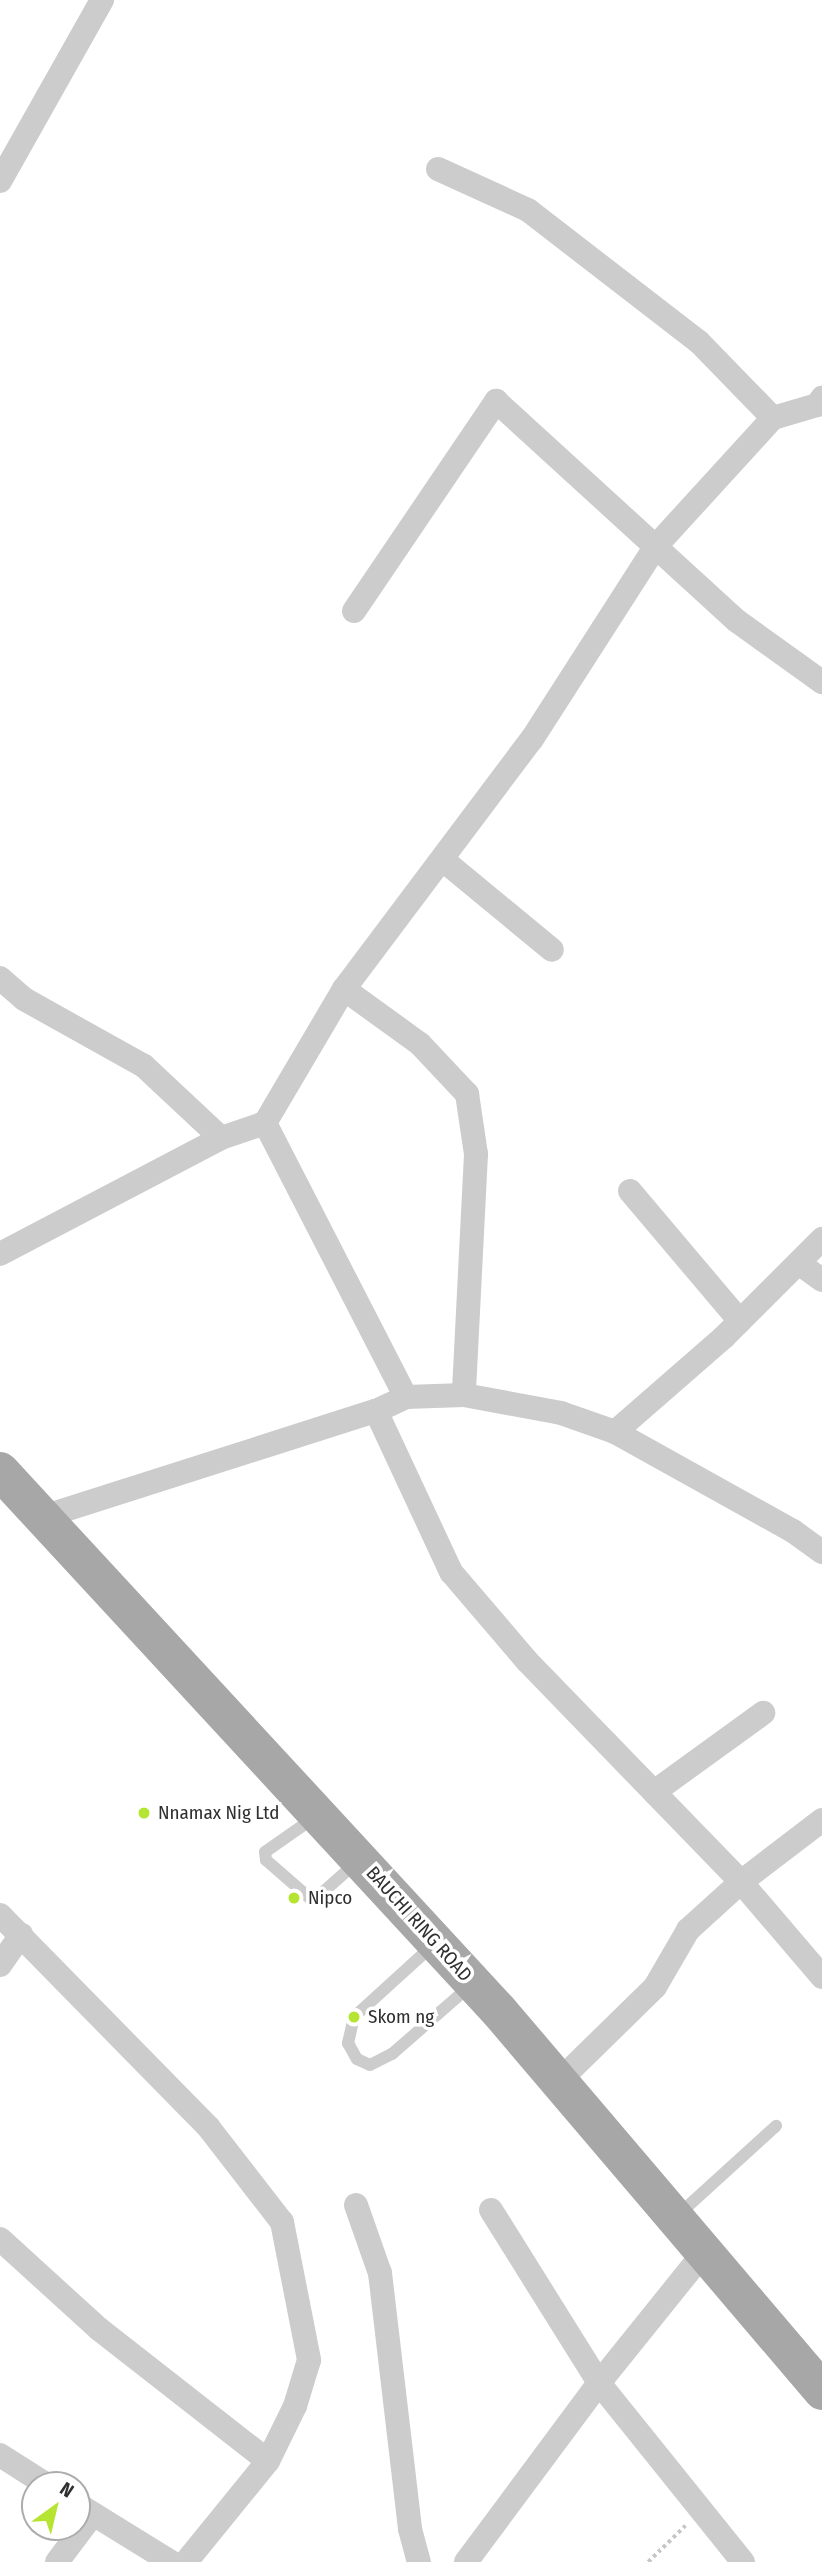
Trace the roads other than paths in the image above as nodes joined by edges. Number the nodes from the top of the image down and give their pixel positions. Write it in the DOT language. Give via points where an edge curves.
graph roads {
  1 [pos="102,0"];
  2 [pos="438,169"];
  3 [pos="0,181"];
  4 [pos="822,398"];
  5 [pos="773,418"];
  6 [pos="656,546"];
  7 [pos="354,611"];
  8 [pos="822,682"];
  9 [pos="443,860"];
  10 [pos="552,950"];
  11 [pos="0,978"];
  12 [pos="344,989"];
  13 [pos="265,1123"];
  14 [pos="221,1138"];
  15 [pos="630,1191"];
  16 [pos="822,1239"];
  17 [pos="0,1254"];
  18 [pos="800,1264"];
  19 [pos="822,1280"];
  20 [pos="740,1321"];
  21 [pos="464,1395"];
  22 [pos="406,1397"];
  23 [pos="376,1411"];
  24 [pos="615,1432"];
  25 [pos="0,1471"];
  26 [pos="46,1517"];
  27 [pos="822,1552"];
  28 [pos="763,1713"];
  29 [pos="654,1792"];
  30 [pos="319,1814"];
  31 [pos="822,1820"];
  32 [pos="360,1859"];
  33 [pos="741,1882"];
  34 [pos="0,1915"];
  35 [pos="21,1935"];
  36 [pos="436,1942"];
  37 [pos="0,1965"];
  38 [pos="822,1977"];
  39 [pos="473,1983"];
  40 [pos="559,2081"];
  41 [pos="776,2126"];
  42 [pos="356,2205"];
  43 [pos="491,2210"];
  44 [pos="677,2216"];
  45 [pos="0,2239"];
  46 [pos="706,2250"];
  47 [pos="599,2383"];
  48 [pos="822,2391"];
  49 [pos="0,2455"];
  50 [pos="268,2461"];
  51 [pos="25,2471"];
  52 [pos="91,2513"];
  53 [pos="68,2541"];
  54 [pos="57,2562"];
  55 [pos="171,2562"];
  56 [pos="186,2562"];
  57 [pos="419,2562"];
  58 [pos="466,2562"];
  59 [pos="743,2562"];
  1 -- 3 [label="street"];
  2 -- 5 [label="street" via="528,210 699,342"];
  4 -- 5 [label="street" via="817,405"];
  5 -- 6 [label="street"];
  6 -- 7 [label="street" via="496,401"];
  6 -- 8 [label="street" via="737,621"];
  6 -- 9 [label="street" via="532,739"];
  9 -- 10 [label="street"];
  9 -- 12 [label="street"];
  11 -- 14 [label="street" via="24,999 144,1066"];
  12 -- 13 [label="street"];
  12 -- 21 [label="street" via="420,1044 467,1094 476,1154"];
  13 -- 14 [label="street"];
  13 -- 22 [label="street"];
  14 -- 17 [label="street"];
  15 -- 20 [label="street"];
  16 -- 18 [label="street"];
  18 -- 19 [label="street"];
  18 -- 20 [label="street"];
  20 -- 24 [label="street"];
  21 -- 22 [label="street"];
  21 -- 24 [label="street" via="561,1413"];
  22 -- 23 [label="street"];
  23 -- 26 [label="street"];
  23 -- 29 [label="street" via="451,1572 527,1661"];
  24 -- 27 [label="street" via="793,1531"];
  25 -- 26 [label="main road, BAUCHI RING ROAD"];
  26 -- 30 [label="main road, BAUCHI RING ROAD"];
  28 -- 29 [label="street"];
  29 -- 33 [label="street"];
  30 -- 32 [label="main road, BAUCHI RING ROAD"];
  30 -- 32 [label="lane" via="265,1852 266,1860 313,1901"];
  31 -- 33 [label="street"];
  32 -- 36 [label="main road, BAUCHI RING ROAD"];
  33 -- 38 [label="street"];
  33 -- 40 [label="street" via="688,1930 655,1987 639,2005"];
  34 -- 35 [label="street"];
  35 -- 37 [label="street"];
  35 -- 50 [label="street" via="209,2128 282,2222 309,2361 295,2406"];
  36 -- 39 [label="main road, BAUCHI RING ROAD"];
  36 -- 39 [label="lane" via="354,2017 348,2043 357,2059 370,2065 392,2054"];
  39 -- 40 [label="main road, BAUCHI RING ROAD"];
  40 -- 44 [label="main road, BAUCHI RING ROAD"];
  41 -- 44 [label="lane"];
  42 -- 57 [label="street" via="380,2273 410,2529"];
  43 -- 47 [label="street"];
  44 -- 46 [label="main road, BAUCHI RING ROAD"];
  45 -- 50 [label="street" via="99,2329"];
  46 -- 47 [label="street"];
  46 -- 48 [label="main road, BAUCHI RING ROAD"];
  47 -- 58 [label="street"];
  47 -- 59 [label="street"];
  49 -- 51 [label="street"];
  50 -- 56 [label="street"];
  52 -- 55 [label="street"];
  53 -- 54 [label="street"];
}
